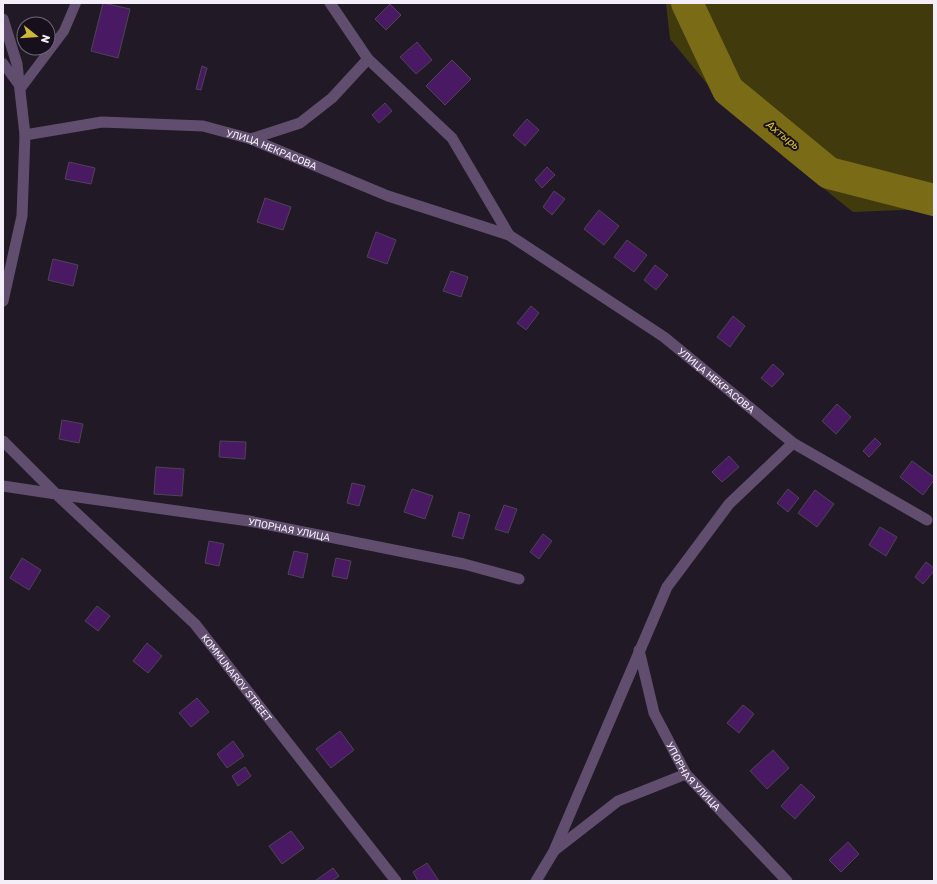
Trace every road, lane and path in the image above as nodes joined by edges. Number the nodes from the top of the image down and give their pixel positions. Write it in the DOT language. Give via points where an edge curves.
graph roads {
  1 [pos="76,3"];
  2 [pos="330,3"];
  3 [pos="3,18"];
  4 [pos="368,59"];
  5 [pos="3,63"];
  6 [pos="21,88"];
  7 [pos="25,135"];
  8 [pos="250,139"];
  9 [pos="509,235"];
  10 [pos="3,301"];
  11 [pos="3,441"];
  12 [pos="794,443"];
  13 [pos="3,486"];
  14 [pos="56,494"];
  15 [pos="927,520"];
  16 [pos="519,579"];
  17 [pos="639,650"];
  18 [pos="686,774"];
  19 [pos="554,851"];
  20 [pos="396,881"];
  21 [pos="536,881"];
  22 [pos="787,881"];
  1 -- 6 [label="lane" via="64,31"];
  2 -- 4 [label="street, УЛИЦА НЕКРАСОВА"];
  3 -- 6 [label="street" via="17,64"];
  4 -- 8 [label="street" via="332,98 300,124"];
  4 -- 9 [label="street, УЛИЦА НЕКРАСОВА" via="452,138"];
  5 -- 6 [label="lane"];
  6 -- 7 [label="street"];
  7 -- 8 [label="street, УЛИЦА НЕКРАСОВА" via="102,122 203,126"];
  7 -- 10 [label="street" via="22,216"];
  8 -- 9 [label="street, УЛИЦА НЕКРАСОВА" via="388,196"];
  9 -- 12 [label="street, УЛИЦА НЕКРАСОВА" via="664,337"];
  11 -- 14 [label="street, KOMMUNAROV STREET"];
  12 -- 15 [label="street, УЛИЦА НЕКРАСОВА"];
  12 -- 17 [label="street" via="725,510 667,587"];
  13 -- 14 [label="street"];
  14 -- 16 [label="street, УПОРНАЯ УЛИЦА" via="249,521 464,564"];
  14 -- 20 [label="street, KOMMUNAROV STREET" via="195,624"];
  17 -- 18 [label="street, УПОРНАЯ УЛИЦА" via="654,713"];
  17 -- 19 [label="street"];
  18 -- 19 [label="street" via="618,801"];
  18 -- 22 [label="street, УПОРНАЯ УЛИЦА"];
  19 -- 21 [label="street"];
}
